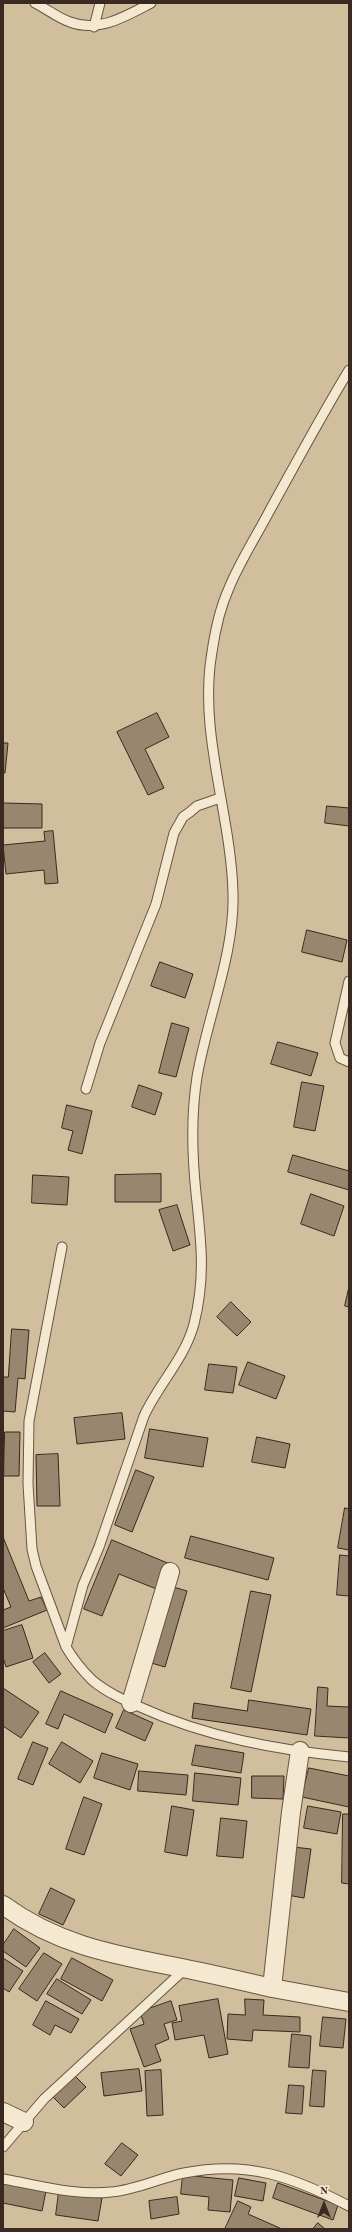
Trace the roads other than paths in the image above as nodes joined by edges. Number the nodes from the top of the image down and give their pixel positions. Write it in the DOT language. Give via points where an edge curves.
graph roads {
  1 [pos="35,3"];
  2 [pos="100,3"];
  3 [pos="151,3"];
  4 [pos="94,27"];
  5 [pos="349,370"];
  6 [pos="220,798"];
  7 [pos="349,981"];
  8 [pos="349,1062"];
  9 [pos="86,1089"];
  10 [pos="62,1247"];
  11 [pos="170,1572"];
  12 [pos="66,1647"];
  13 [pos="131,1703"];
  14 [pos="300,1751"];
  15 [pos="349,1757"];
  16 [pos="3,1905"];
  17 [pos="185,1969"];
  18 [pos="272,1988"];
  19 [pos="349,2002"];
  20 [pos="3,2112"];
  21 [pos="24,2122"];
  22 [pos="3,2147"];
  23 [pos="3,2179"];
  24 [pos="349,2206"];
  1 -- 4 [label="lane" via="70,22"];
  2 -- 4 [label="lane"];
  3 -- 4 [label="lane" via="125,17"];
  5 -- 6 [label="lane" via="316,424 229,588 220,615 212,654 208,702"];
  6 -- 9 [label="lane" via="197,806 183,817 174,833 156,904 100,1043"];
  6 -- 12 [label="lane" via="232,869 234,905 229,943 206,1032 194,1101 194,1170 202,1247 202,1270 194,1323 186,1348 153,1397 144,1416 99,1547 83,1585"];
  7 -- 8 [label="lane" via="335,1043 340,1058"];
  10 -- 12 [label="lane" via="29,1421 28,1484 32,1549"];
  11 -- 13 [label="street"];
  12 -- 13 [label="lane" via="81,1669 94,1681"];
  13 -- 14 [label="lane" via="174,1721 221,1736"];
  14 -- 15 [label="lane"];
  14 -- 18 [label="street"];
  16 -- 17 [label="street" via="45,1931 88,1948"];
  17 -- 18 [label="street"];
  17 -- 21 [label="lane" via="44,2099"];
  18 -- 19 [label="street"];
  20 -- 21 [label="street"];
  21 -- 22 [label="lane"];
  23 -- 24 [label="lane" via="60,2190 100,2193 136,2188 182,2173 205,2169 252,2169 310,2185"];
}
